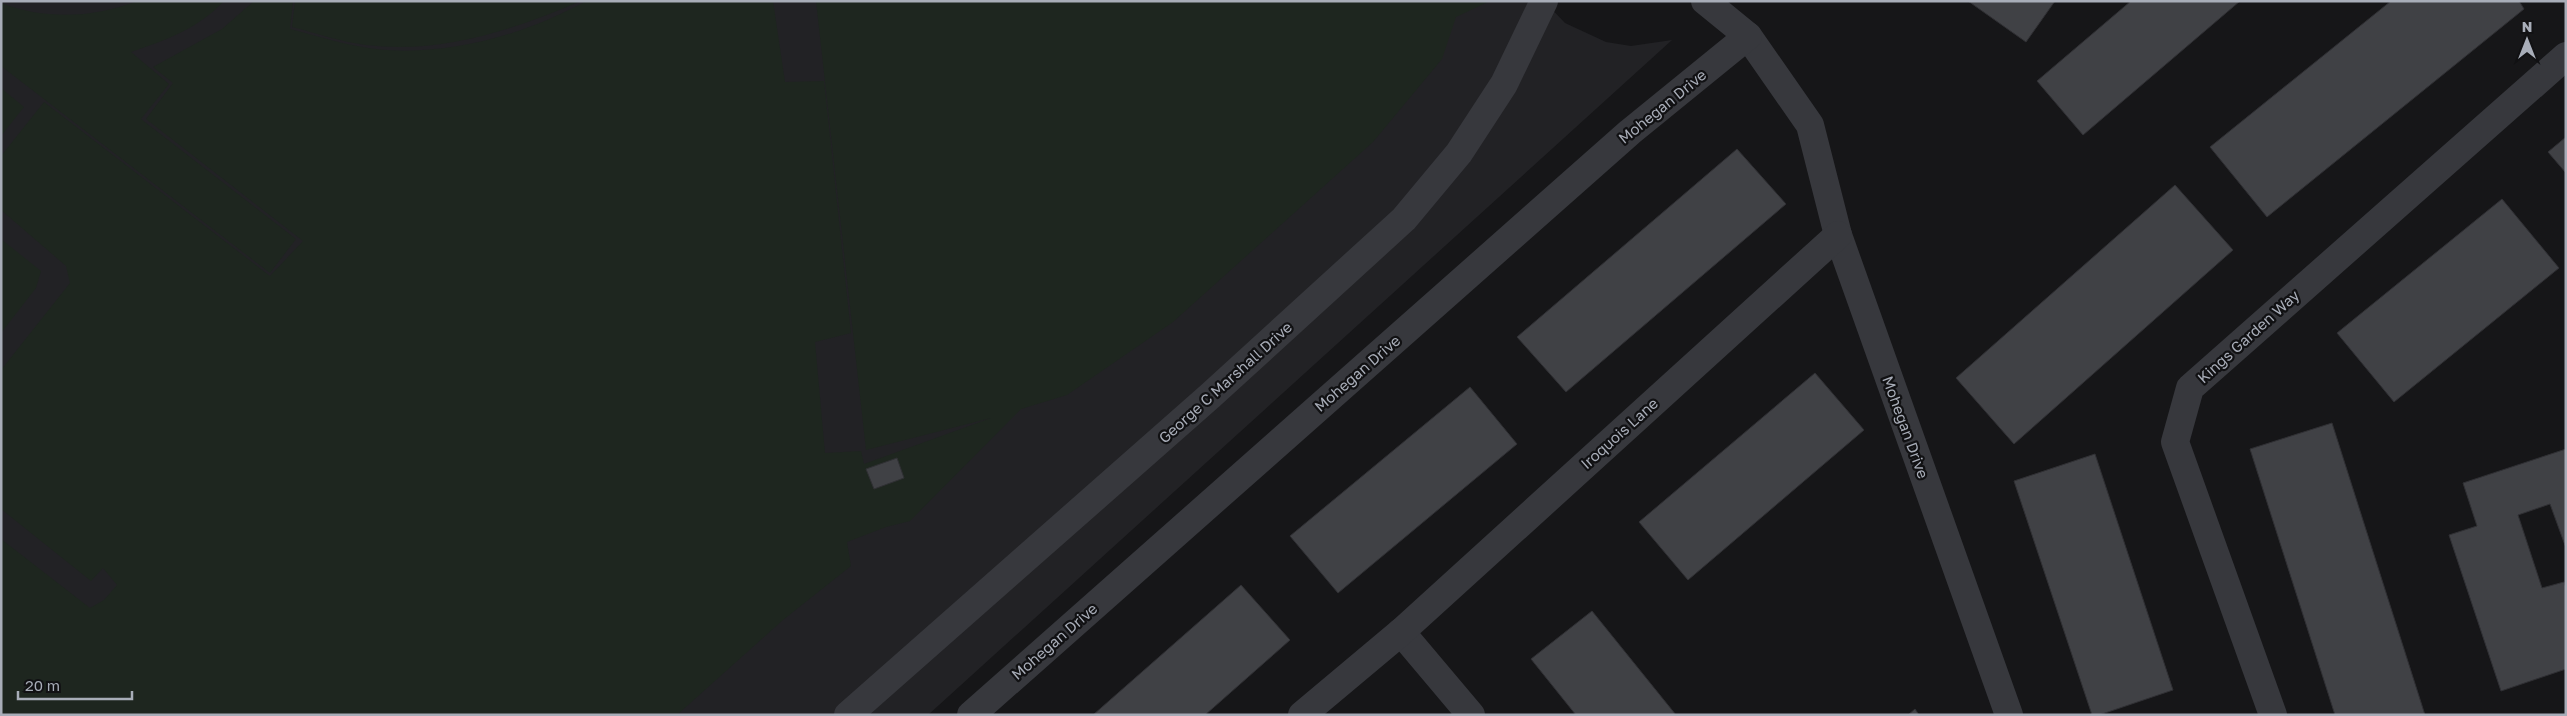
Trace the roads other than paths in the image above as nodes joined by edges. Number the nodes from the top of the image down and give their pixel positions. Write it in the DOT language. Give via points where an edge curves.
graph roads {
  1 [pos="1544,1"];
  2 [pos="1706,1"];
  3 [pos="1748,36"];
  4 [pos="2566,56"];
  5 [pos="1838,235"];
  6 [pos="1401,632"];
  7 [pos="848,715"];
  8 [pos="972,715"];
  9 [pos="1302,715"];
  10 [pos="1471,715"];
  11 [pos="2009,715"];
  12 [pos="2273,715"];
  1 -- 7 [label="street, George C Marshall Drive" via="1504,84 1459,153 1404,219 1210,396"];
  2 -- 3 [label="street, Mohegan Drive"];
  3 -- 5 [label="street, Mohegan Drive" via="1810,125"];
  3 -- 8 [label="street, Mohegan Drive" via="1630,132"];
  4 -- 12 [label="street, Kings Garden Way" via="2190,388 2175,442"];
  5 -- 6 [label="street, Iroquois Lane"];
  5 -- 11 [label="street, Mohegan Drive"];
  6 -- 9 [label="street, Iroquois Lane"];
  6 -- 10 [label="street"];
}
